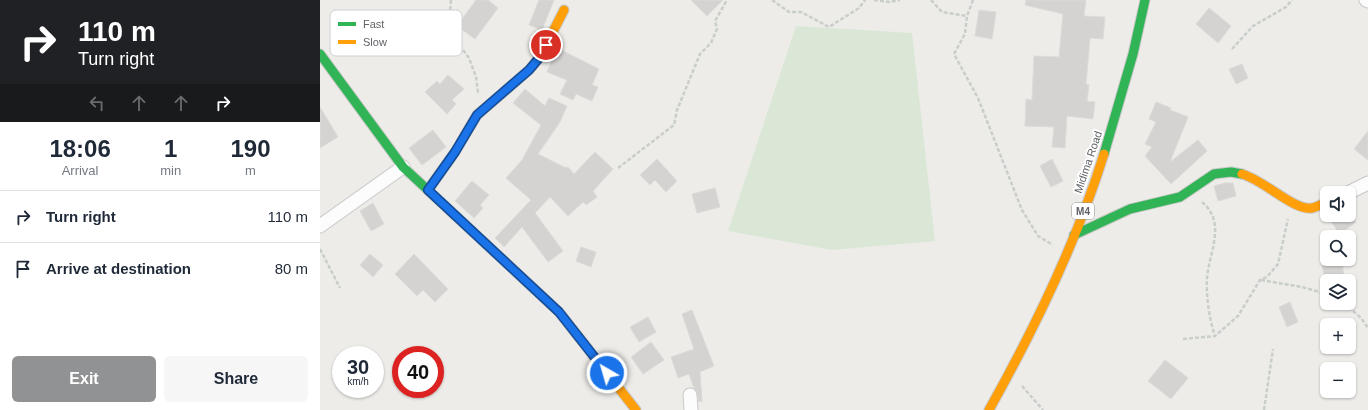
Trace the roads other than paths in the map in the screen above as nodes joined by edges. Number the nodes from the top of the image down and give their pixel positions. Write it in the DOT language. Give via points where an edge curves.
graph roads {
  1 [pos="1145,0"];
  2 [pos="564,10"];
  3 [pos="320,54"];
  4 [pos="403,167"];
  5 [pos="1368,183"];
  6 [pos="1356,189"];
  7 [pos="428,190"];
  8 [pos="1320,205"];
  9 [pos="320,226"];
  10 [pos="1074,235"];
  11 [pos="690,395"];
  12 [pos="636,410"];
  13 [pos="691,410"];
  14 [pos="989,410"];
  1 -- 10 [label="street, Midima Road / M4" via="1122,96"];
  2 -- 7 [label="street" via="540,57 529,70 477,115"];
  3 -- 4 [label="street"];
  4 -- 7 [label="street"];
  4 -- 9 [label="street"];
  5 -- 6 [label="street"];
  7 -- 12 [label="street" via="559,312"];
  8 -- 10 [label="street" via="1302,208 1291,204 1249,176 1230,172 1205,178 1187,194 1130,209"];
  10 -- 14 [label="street, Midima Road / M4" via="1050,294 1013,369"];
  11 -- 13 [label="street"];
}
